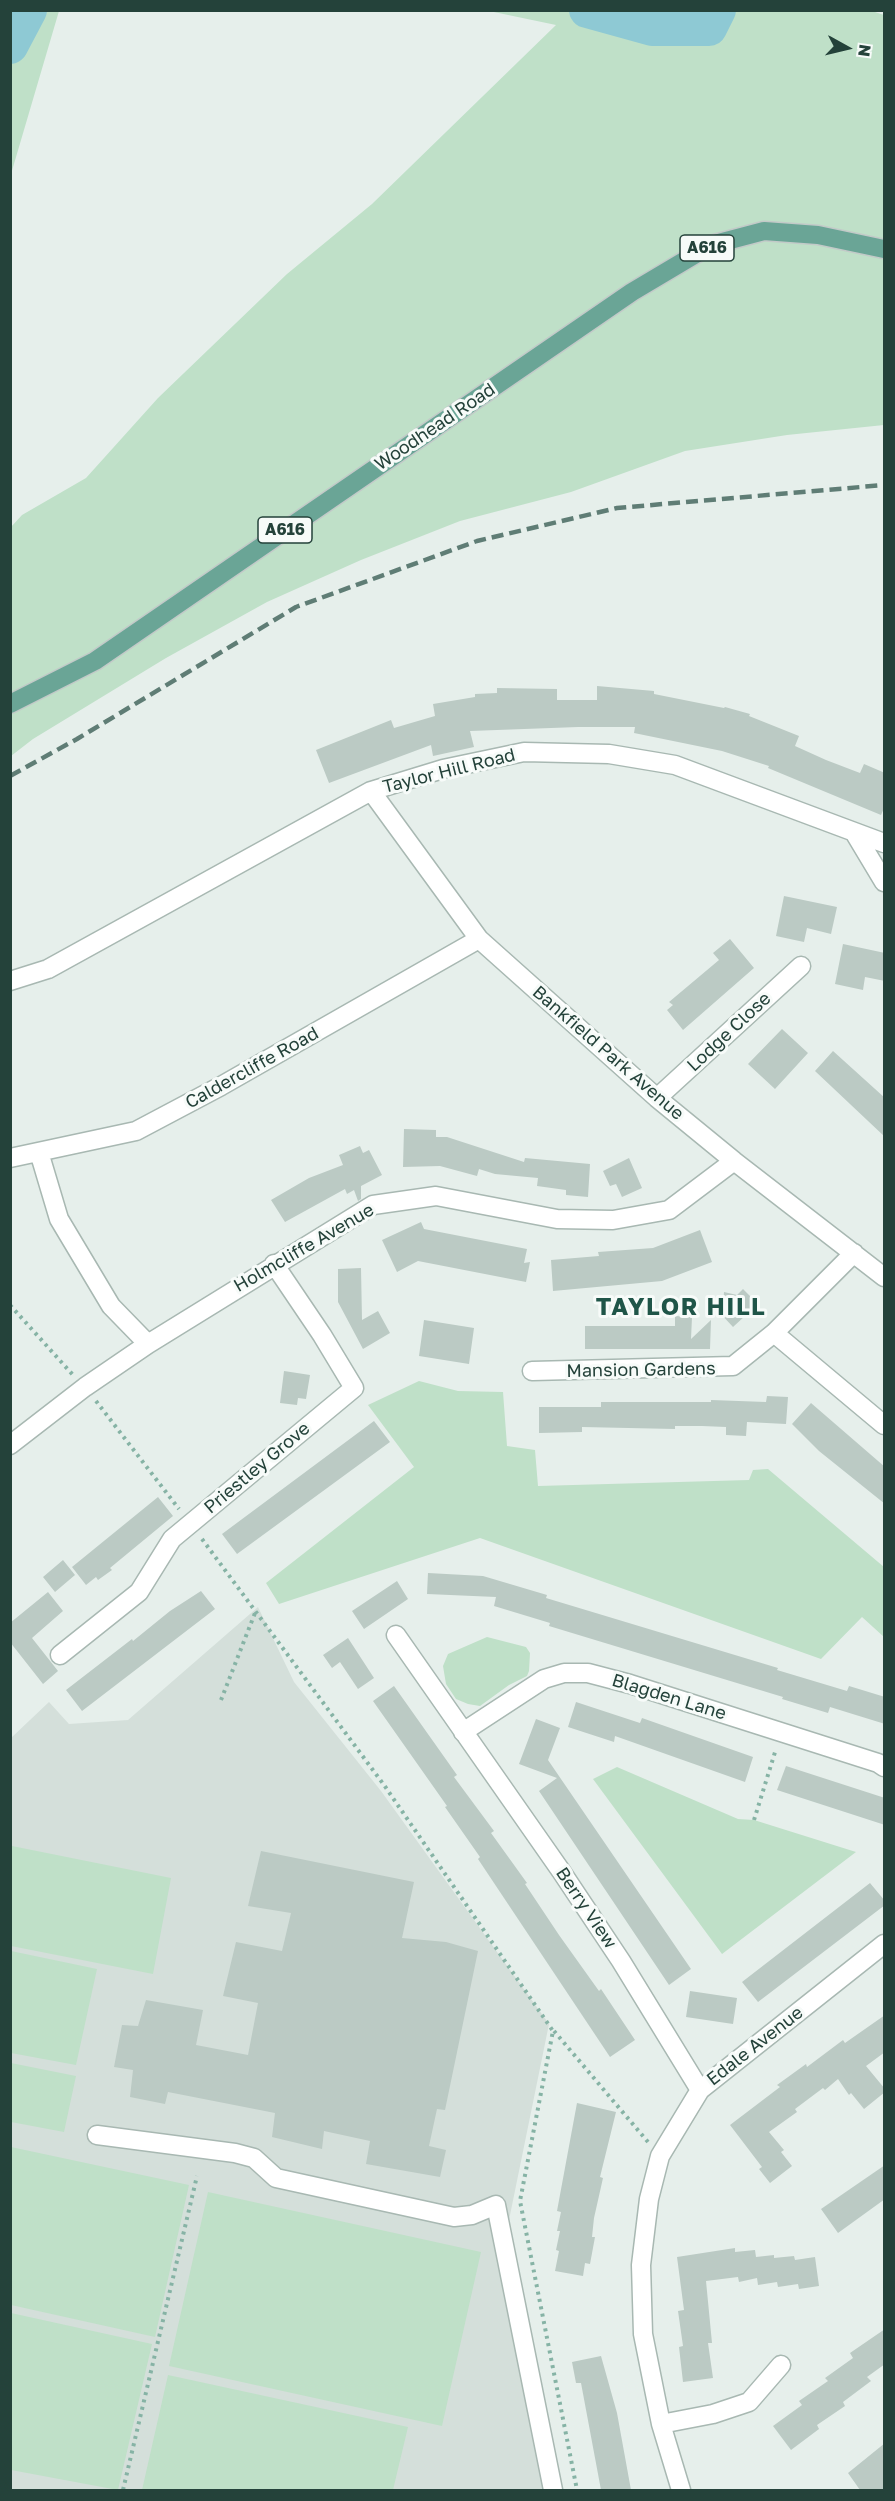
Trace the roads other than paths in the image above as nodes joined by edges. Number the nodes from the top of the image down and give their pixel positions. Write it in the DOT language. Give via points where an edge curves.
graph roads {
  1 [pos="885,249"];
  2 [pos="10,704"];
  3 [pos="371,791"];
  4 [pos="854,832"];
  5 [pos="885,843"];
  6 [pos="885,882"];
  7 [pos="479,939"];
  8 [pos="801,966"];
  9 [pos="10,981"];
  10 [pos="657,1098"];
  11 [pos="39,1152"];
  12 [pos="10,1158"];
  13 [pos="735,1161"];
  14 [pos="854,1253"];
  15 [pos="274,1264"];
  16 [pos="885,1277"];
  17 [pos="774,1333"];
  18 [pos="148,1344"];
  19 [pos="532,1371"];
  20 [pos="885,1425"];
  21 [pos="10,1445"];
  22 [pos="396,1635"];
  23 [pos="60,1655"];
  24 [pos="464,1732"];
  25 [pos="885,1767"];
  26 [pos="885,1944"];
  27 [pos="700,2090"];
  28 [pos="97,2135"];
  29 [pos="782,2365"];
  30 [pos="661,2424"];
  31 [pos="554,2490"];
  32 [pos="681,2490"];
  1 -- 2 [label="main road, Woodhead Road / A616" via="818,236 764,231 711,245 632,292 95,661"];
  3 -- 4 [label="street, Taylor Hill Road" via="443,769 524,752 609,754 675,765"];
  3 -- 7 [label="street, Bankfield Park Avenue"];
  3 -- 9 [label="street, Taylor Hill Road" via="48,969"];
  4 -- 5 [label="street, Taylor Hill Road"];
  4 -- 6 [label="street"];
  7 -- 10 [label="street, Bankfield Park Avenue"];
  7 -- 11 [label="street, Caldercliffe Road" via="136,1131"];
  8 -- 10 [label="street, Lodge Close"];
  10 -- 13 [label="street, Bankfield Park Avenue"];
  11 -- 12 [label="street, Caldercliffe Road"];
  11 -- 18 [label="street" via="59,1219 111,1306"];
  13 -- 14 [label="street, Bankfield Park Avenue"];
  13 -- 15 [label="street, Holmcliffe Avenue" via="669,1210 613,1220 557,1220 436,1196 373,1205"];
  14 -- 16 [label="street, Bankfield Park Avenue"];
  14 -- 17 [label="street, Mansion Gardens"];
  15 -- 18 [label="street, Holmcliffe Avenue"];
  15 -- 23 [label="street, Priestley Grove" via="354,1388 172,1539 139,1592"];
  17 -- 19 [label="street, Mansion Gardens" via="742,1361 723,1368"];
  17 -- 20 [label="street"];
  18 -- 21 [label="street, Holmcliffe Avenue"];
  22 -- 24 [label="street, Berry View"];
  24 -- 25 [label="street, Blagden Lane" via="544,1679 564,1673 588,1673"];
  24 -- 27 [label="street, Berry View" via="621,1961"];
  26 -- 27 [label="street, Edale Avenue"];
  27 -- 30 [label="street, Edale Avenue" via="660,2156 649,2199 641,2265 643,2334"];
  28 -- 31 [label="street" via="236,2153 254,2158 276,2178 454,2217 472,2216 496,2205"];
  29 -- 30 [label="street" via="749,2402"];
  30 -- 32 [label="street, Edale Avenue"];
}
